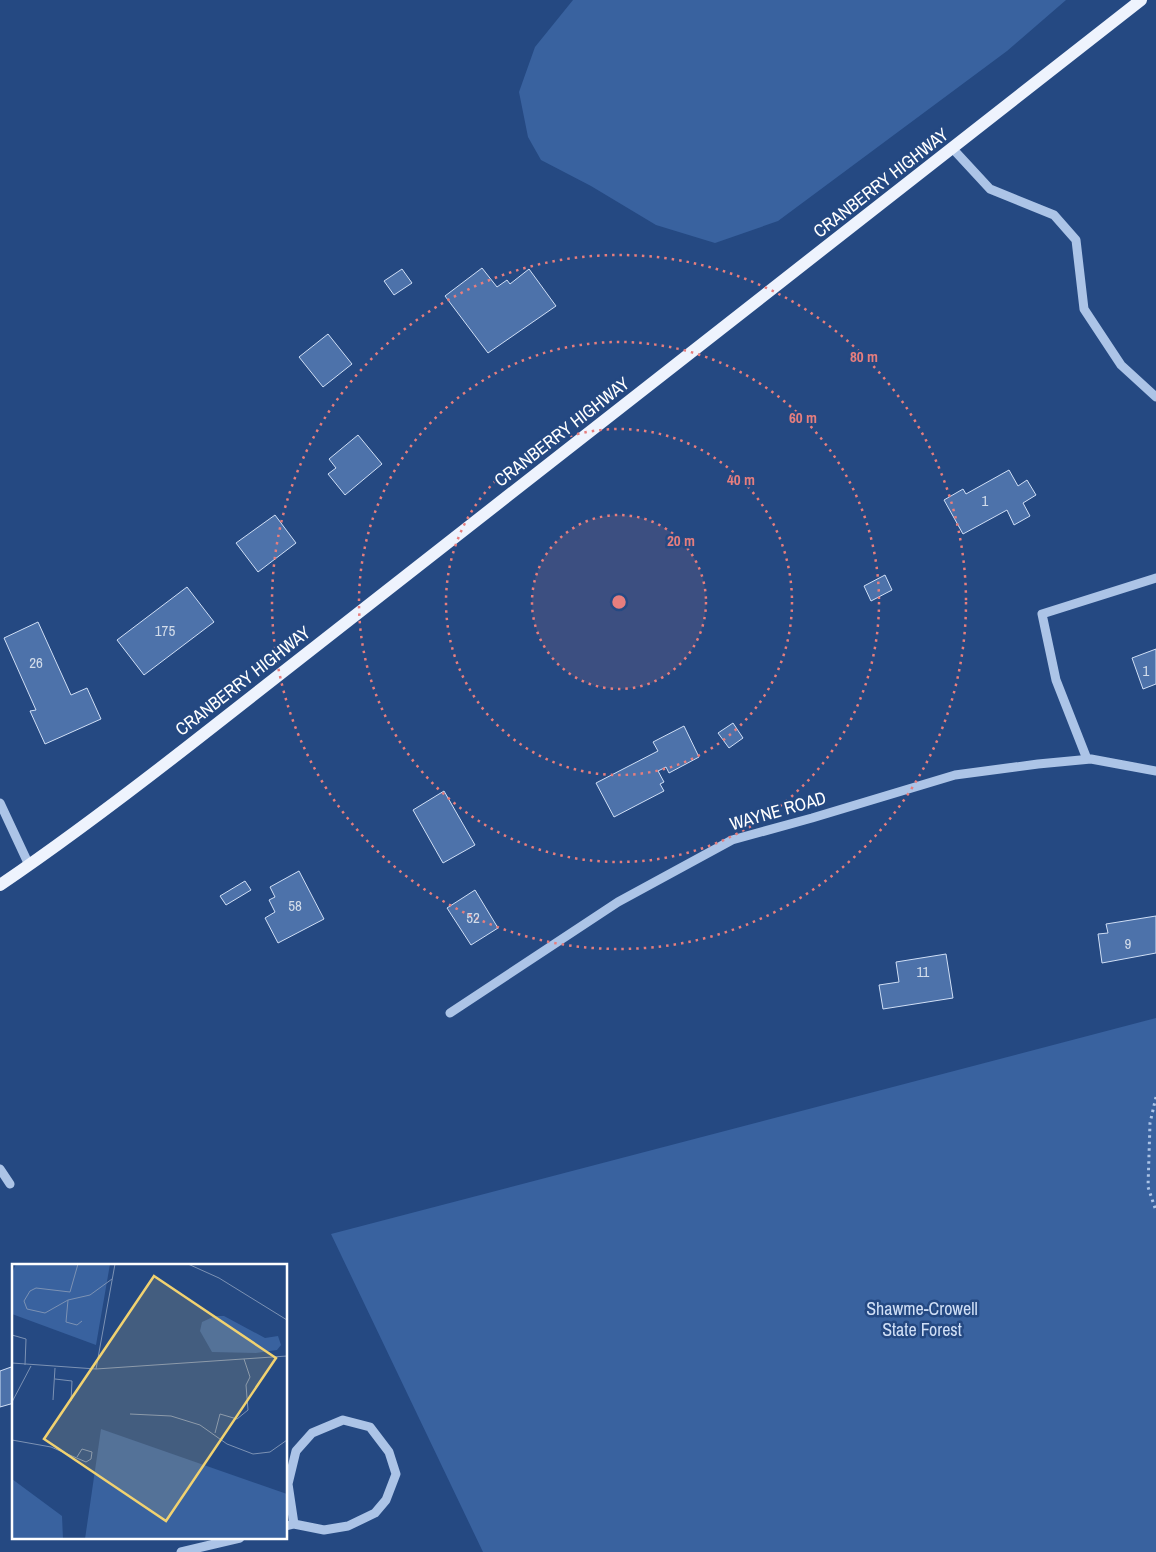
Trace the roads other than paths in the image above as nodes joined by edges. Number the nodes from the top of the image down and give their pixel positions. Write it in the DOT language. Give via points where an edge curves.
graph roads {
  1 [pos="1141,0"];
  2 [pos="953,149"];
  3 [pos="1156,397"];
  4 [pos="1156,578"];
  5 [pos="1087,759"];
  6 [pos="1156,771"];
  7 [pos="0,803"];
  8 [pos="29,865"];
  9 [pos="0,884"];
  10 [pos="450,1013"];
  11 [pos="0,1168"];
  12 [pos="10,1184"];
  13 [pos="290,1525"];
  14 [pos="231,1540"];
  15 [pos="180,1552"];
  1 -- 2 [label="main road, CRANBERRY HIGHWAY"];
  2 -- 3 [label="street" via="990,189 1054,215 1076,240 1084,309 1121,365"];
  2 -- 8 [label="main road, CRANBERRY HIGHWAY" via="214,726"];
  4 -- 5 [label="street" via="1042,614 1056,680"];
  5 -- 6 [label="street, WAYNE ROAD"];
  5 -- 10 [label="street, WAYNE ROAD" via="955,775 732,840 618,902"];
  7 -- 8 [label="street"];
  8 -- 9 [label="main road, CRANBERRY HIGHWAY"];
  11 -- 12 [label="street"];
  13 -- 13 [label="street" via="288,1484 296,1451 312,1433 343,1420 370,1427 389,1452 396,1474 386,1500 375,1514 348,1526 324,1530"];
  14 -- 15 [label="street"];
}
